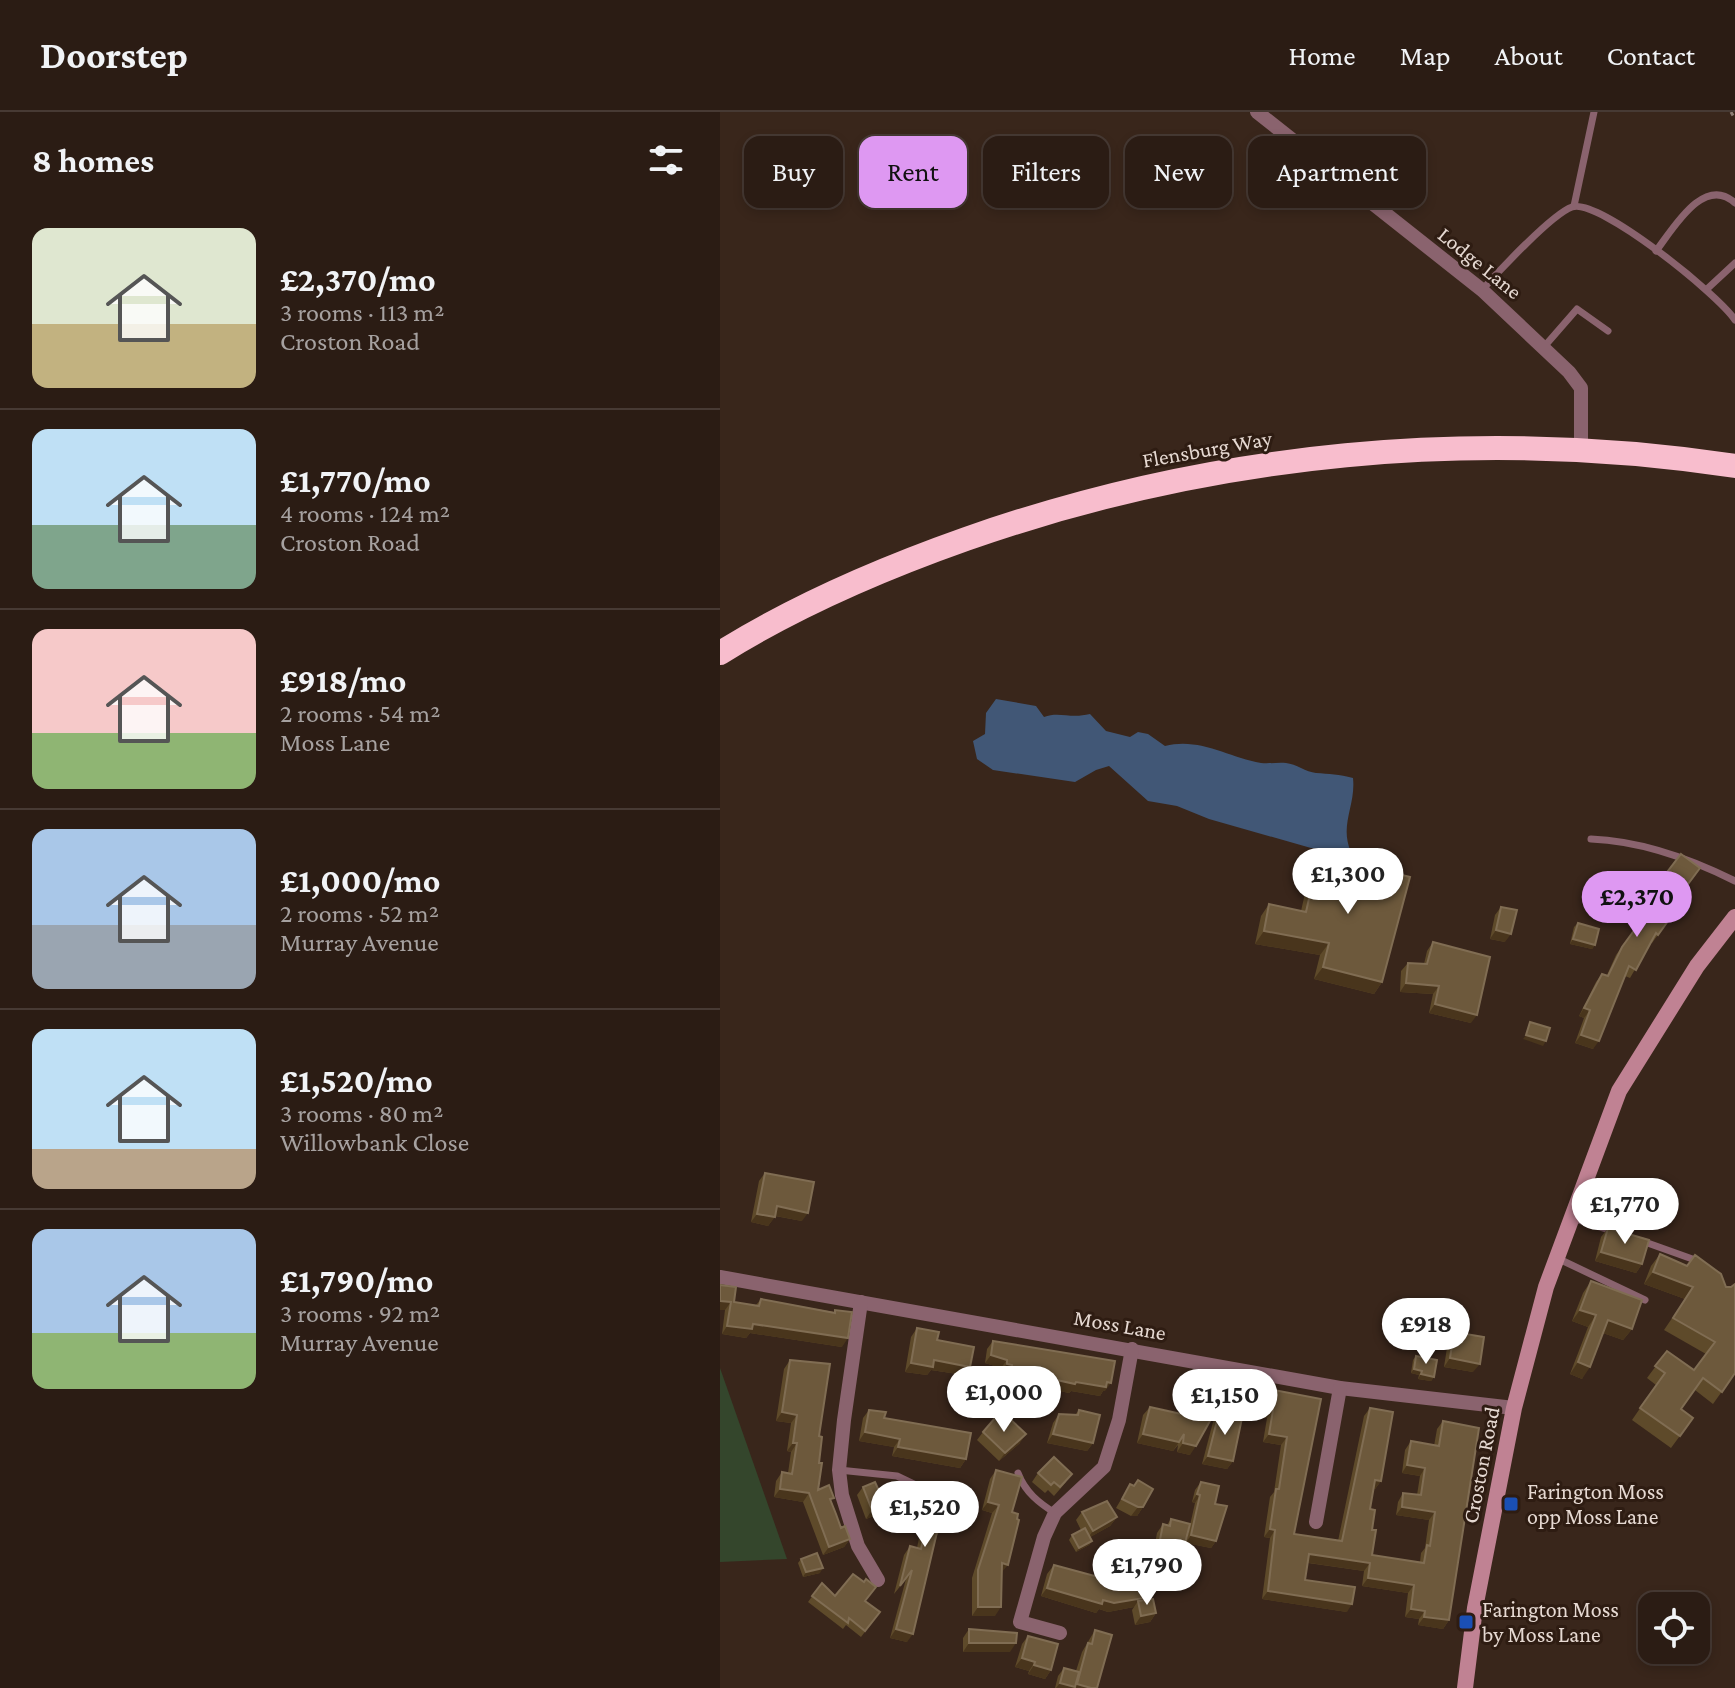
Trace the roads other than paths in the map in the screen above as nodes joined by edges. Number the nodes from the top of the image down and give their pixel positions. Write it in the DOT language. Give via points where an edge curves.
graph roads {
  1 [pos="1257,112"];
  2 [pos="1594,112"];
  3 [pos="1735,203"];
  4 [pos="1574,206"];
  5 [pos="1656,251"];
  6 [pos="1735,263"];
  7 [pos="1707,289"];
  8 [pos="1482,290"];
  9 [pos="1735,320"];
  10 [pos="1608,331"];
  11 [pos="1543,348"];
  12 [pos="1581,450"];
  13 [pos="1735,466"];
  14 [pos="720,653"];
  15 [pos="1591,839"];
  16 [pos="1735,881"];
  17 [pos="1735,917"];
  18 [pos="1572,1218"];
  19 [pos="1557,1258"];
  20 [pos="1702,1263"];
  21 [pos="720,1277"];
  22 [pos="1645,1300"];
  23 [pos="861,1302"];
  24 [pos="1132,1349"];
  25 [pos="1340,1388"];
  26 [pos="1514,1408"];
  27 [pos="839,1470"];
  28 [pos="1018,1473"];
  29 [pos="922,1488"];
  30 [pos="1055,1513"];
  31 [pos="1316,1522"];
  32 [pos="878,1580"];
  33 [pos="1060,1633"];
  34 [pos="1465,1688"];
  1 -- 8 [label="street, Lodge Lane"];
  2 -- 4 [label="lane"];
  3 -- 5 [label="lane" via="1711,194 1698,201"];
  4 -- 5 [label="lane" via="1603,215"];
  4 -- 8 [label="lane"];
  5 -- 7 [label="lane"];
  6 -- 7 [label="lane"];
  7 -- 9 [label="lane"];
  8 -- 11 [label="street, Lodge Lane"];
  10 -- 11 [label="lane" via="1577,309"];
  11 -- 12 [label="street, Lodge Lane" via="1581,388"];
  12 -- 13 [label="highway, Flensburg Way"];
  12 -- 14 [label="highway, Flensburg Way" via="1355,453 1250,466 1136,489 932,551 808,604"];
  15 -- 16 [label="lane" via="1622,840"];
  17 -- 18 [label="street, Croston Road" via="1697,966 1619,1091"];
  18 -- 19 [label="street, Croston Road"];
  18 -- 20 [label="lane"];
  19 -- 22 [label="lane"];
  19 -- 26 [label="street, Croston Road"];
  21 -- 23 [label="street, Moss Lane"];
  23 -- 24 [label="street, Moss Lane"];
  23 -- 27 [label="street"];
  24 -- 25 [label="street, Moss Lane"];
  24 -- 30 [label="street" via="1104,1467"];
  25 -- 26 [label="street, Moss Lane"];
  25 -- 31 [label="street"];
  26 -- 34 [label="street, Croston Road"];
  27 -- 29 [label="lane" via="897,1476"];
  27 -- 32 [label="street" via="858,1546"];
  28 -- 30 [label="lane" via="1022,1485"];
  30 -- 33 [label="street" via="1020,1622"];
}
